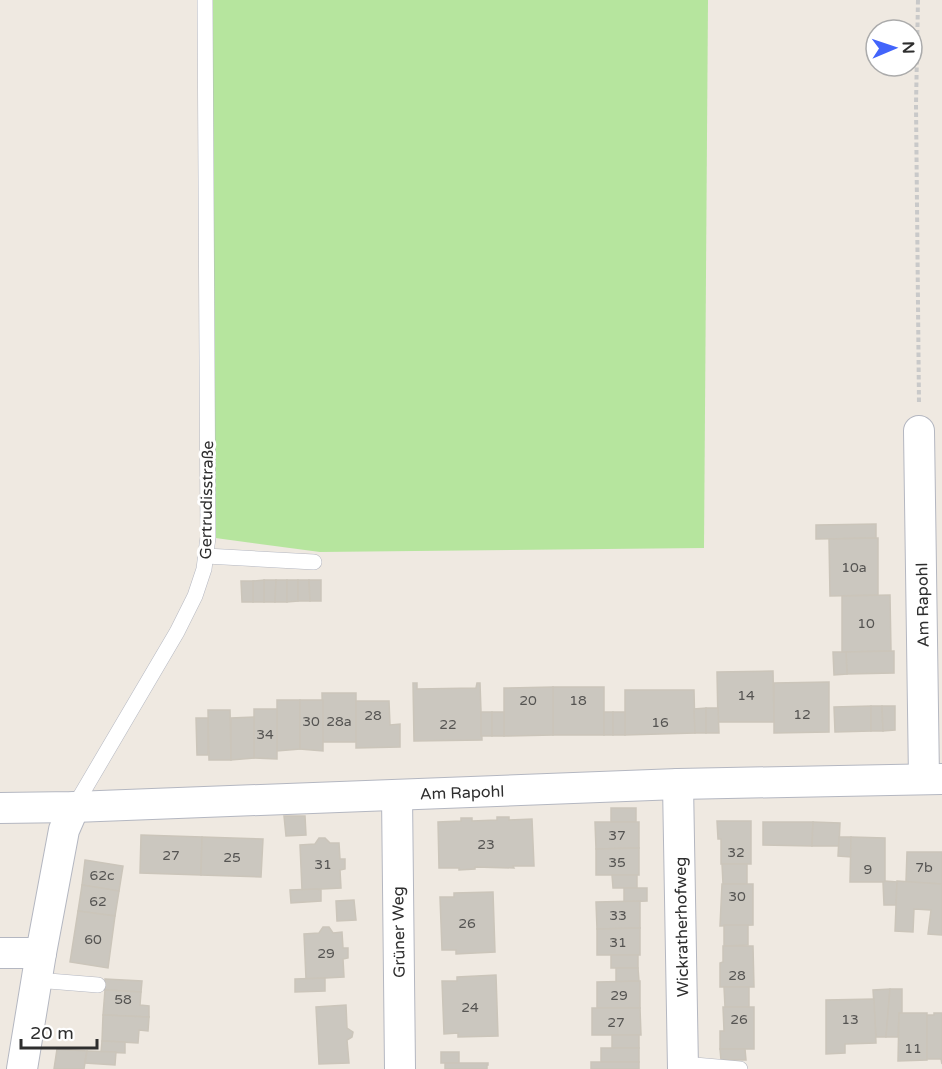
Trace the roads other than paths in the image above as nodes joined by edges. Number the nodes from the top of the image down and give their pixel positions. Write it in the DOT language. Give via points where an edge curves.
graph roads {
  1 [pos="205,0"];
  2 [pos="919,431"];
  3 [pos="206,556"];
  4 [pos="314,562"];
  5 [pos="933,779"];
  6 [pos="678,784"];
  7 [pos="397,795"];
  8 [pos="74,807"];
  9 [pos="0,808"];
  10 [pos="0,952"];
  11 [pos="38,967"];
  12 [pos="98,985"];
  13 [pos="683,1067"];
  14 [pos="22,1069"];
  15 [pos="400,1069"];
  16 [pos="740,1069"];
  1 -- 3 [label="lane, Gertrudisstraße"];
  2 -- 5 [label="street, Am Rapohl"];
  3 -- 4 [label="lane"];
  3 -- 8 [label="lane, Gertrudisstraße" via="195,596 177,632"];
  5 -- 6 [label="street, Am Rapohl"];
  6 -- 7 [label="street, Am Rapohl"];
  6 -- 13 [label="street, Wickratherhofweg"];
  7 -- 8 [label="street, Am Rapohl"];
  7 -- 15 [label="street, Grüner Weg"];
  8 -- 9 [label="street, Am Rapohl"];
  8 -- 11 [label="street, Gertrudisstraße" via="64,830"];
  10 -- 11 [label="street"];
  11 -- 12 [label="lane"];
  11 -- 14 [label="street, Gertrudisstraße"];
  13 -- 16 [label="lane"];
}
